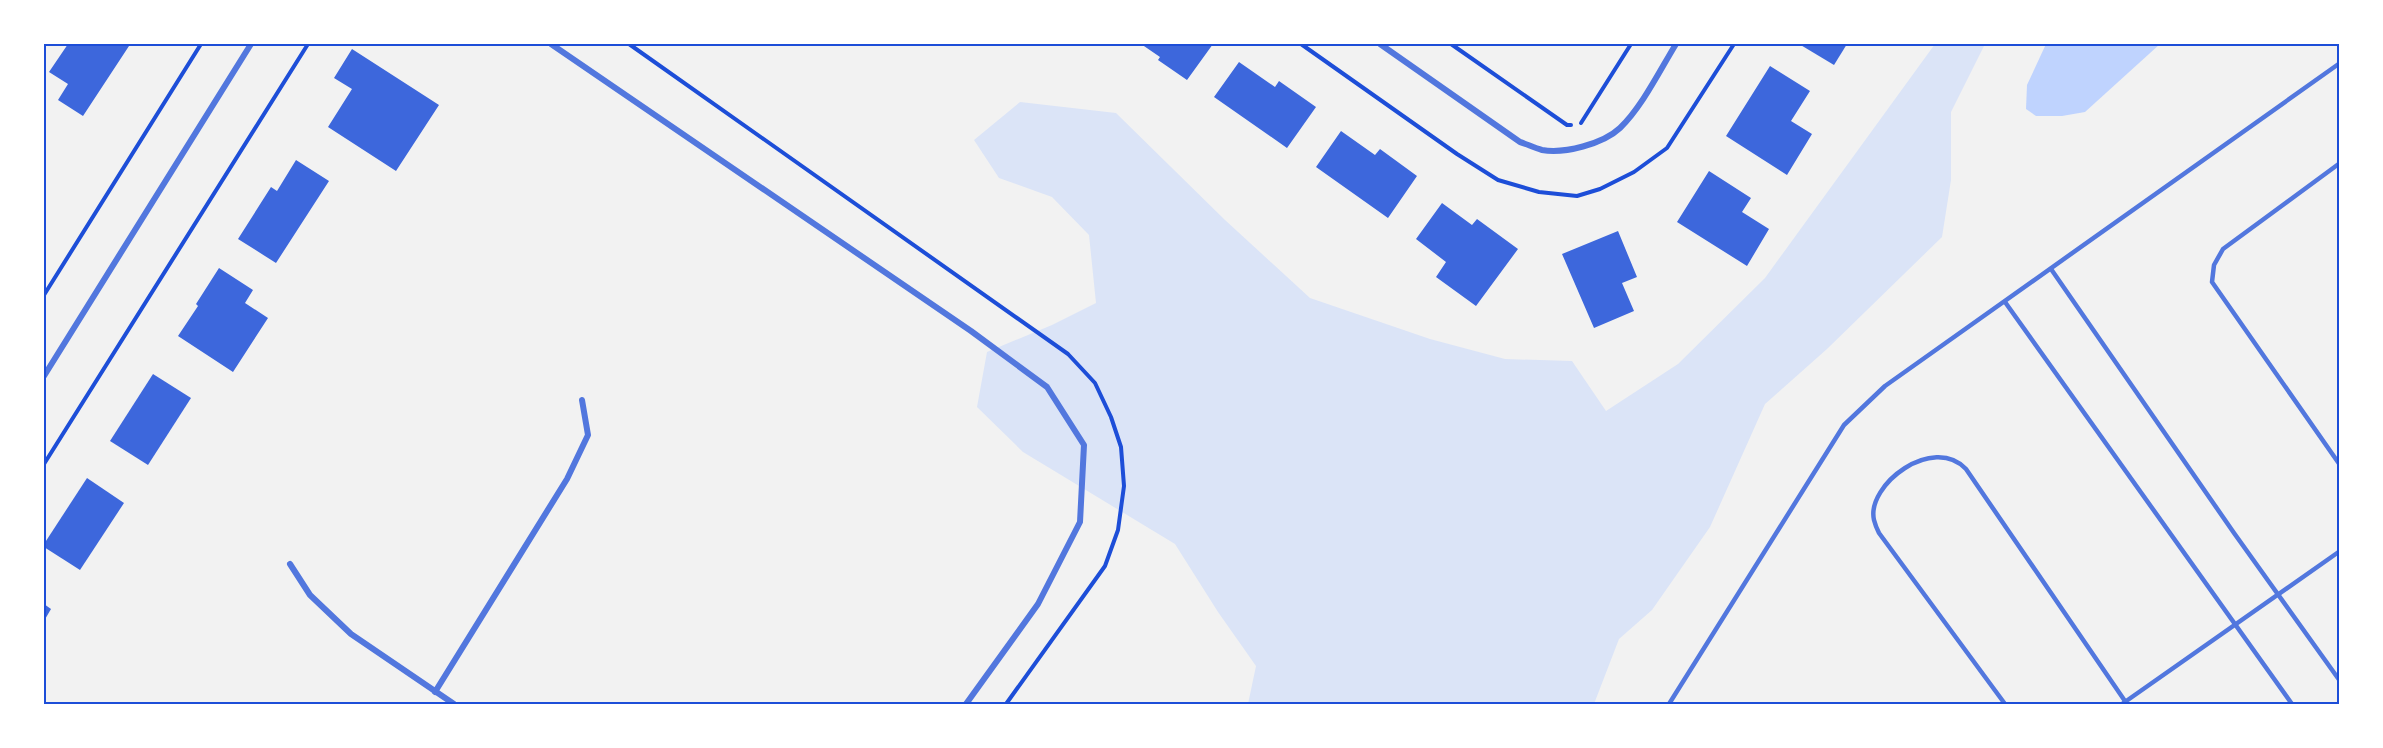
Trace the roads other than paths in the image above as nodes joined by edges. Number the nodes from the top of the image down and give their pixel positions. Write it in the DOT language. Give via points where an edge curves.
graph roads {
  1 [pos="251,44"];
  2 [pos="551,44"];
  3 [pos="1380,44"];
  4 [pos="1676,44"];
  5 [pos="2340,63"];
  6 [pos="2340,163"];
  7 [pos="2051,269"];
  8 [pos="2005,302"];
  9 [pos="44,376"];
  10 [pos="582,400"];
  11 [pos="2340,465"];
  12 [pos="2340,551"];
  13 [pos="290,564"];
  14 [pos="2278,594"];
  15 [pos="2234,626"];
  16 [pos="2340,681"];
  17 [pos="435,692"];
  18 [pos="2125,704"];
  19 [pos="454,705"];
  20 [pos="966,705"];
  21 [pos="1669,705"];
  22 [pos="2005,705"];
  23 [pos="2292,705"];
  1 -- 9 [label="street"];
  2 -- 20 [label="street" via="1047,387 1084,445 1080,522 1038,604"];
  3 -- 4 [label="street" via="1520,142 1543,150 1580,148 1619,129"];
  5 -- 7 [label="lane"];
  6 -- 11 [label="lane" via="2223,249 2214,265 2212,282"];
  7 -- 8 [label="lane"];
  7 -- 14 [label="lane"];
  8 -- 15 [label="lane"];
  8 -- 21 [label="lane" via="1886,386 1844,425"];
  10 -- 17 [label="street" via="588,435 567,479"];
  12 -- 14 [label="lane"];
  13 -- 17 [label="street" via="310,595 351,634"];
  14 -- 15 [label="lane"];
  14 -- 16 [label="lane"];
  15 -- 18 [label="lane"];
  15 -- 23 [label="lane"];
  17 -- 19 [label="street"];
  18 -- 22 [label="lane" via="1966,469 1949,458 1917,461 1878,495 1873,518 1879,533"];
}
